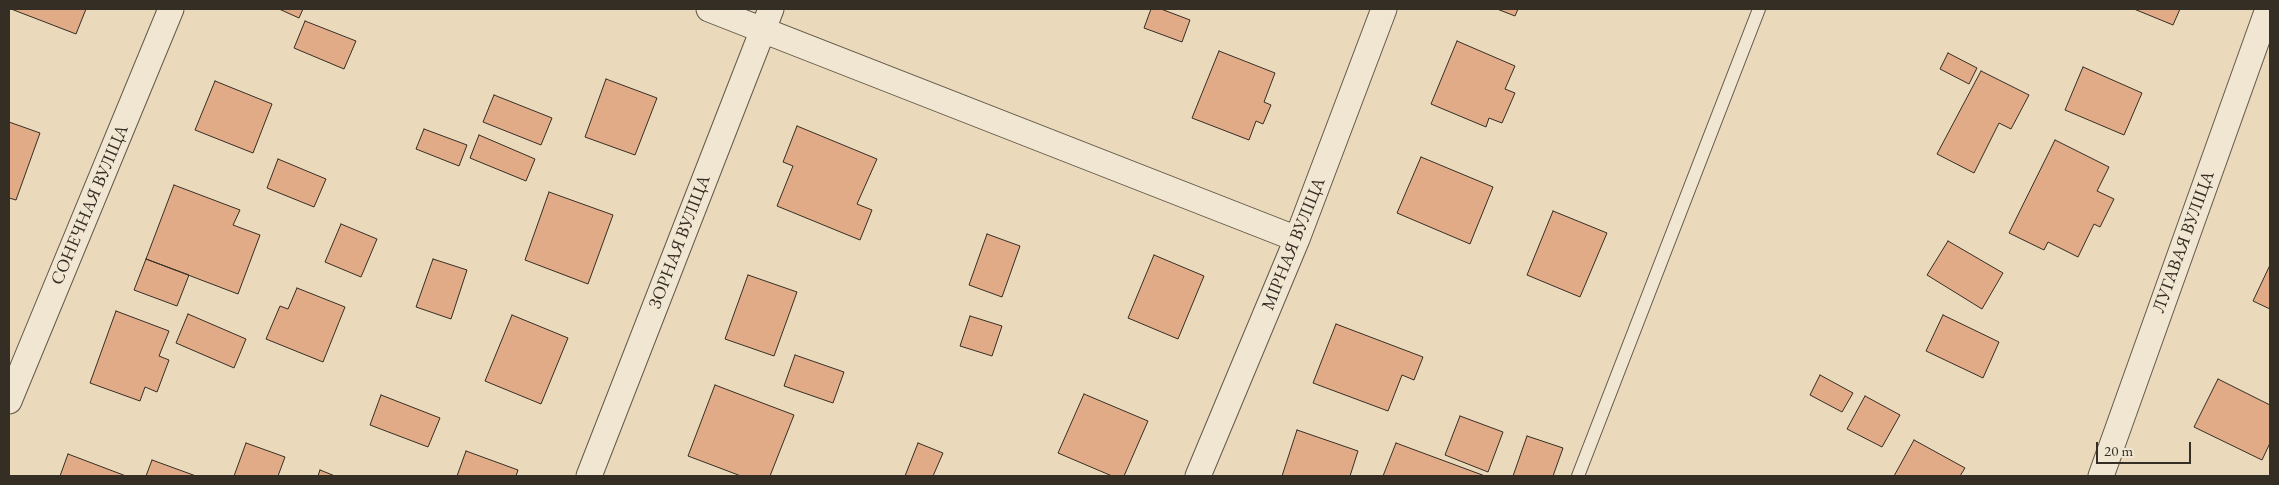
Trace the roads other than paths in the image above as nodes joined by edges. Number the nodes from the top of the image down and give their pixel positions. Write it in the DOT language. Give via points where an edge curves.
graph roads {
  1 [pos="171,9"];
  2 [pos="709,9"];
  3 [pos="1384,9"];
  4 [pos="1759,9"];
  5 [pos="2268,9"];
  6 [pos="767,19"];
  7 [pos="1298,238"];
  8 [pos="9,400"];
  9 [pos="589,476"];
  10 [pos="1198,476"];
  11 [pos="1578,476"];
  12 [pos="2101,476"];
  1 -- 8 [label="street, СОНЕЧНАЯ ВУЛІЦА"];
  2 -- 6 [label="street"];
  3 -- 7 [label="street, МІРНАЯ ВУЛІЦА"];
  4 -- 11 [label="lane"];
  5 -- 12 [label="street, ЛУГАВАЯ ВУЛІЦА"];
  6 -- 7 [label="street"];
  6 -- 9 [label="street, ЗОРНАЯ ВУЛІЦА"];
  7 -- 10 [label="street, МІРНАЯ ВУЛІЦА"];
}
